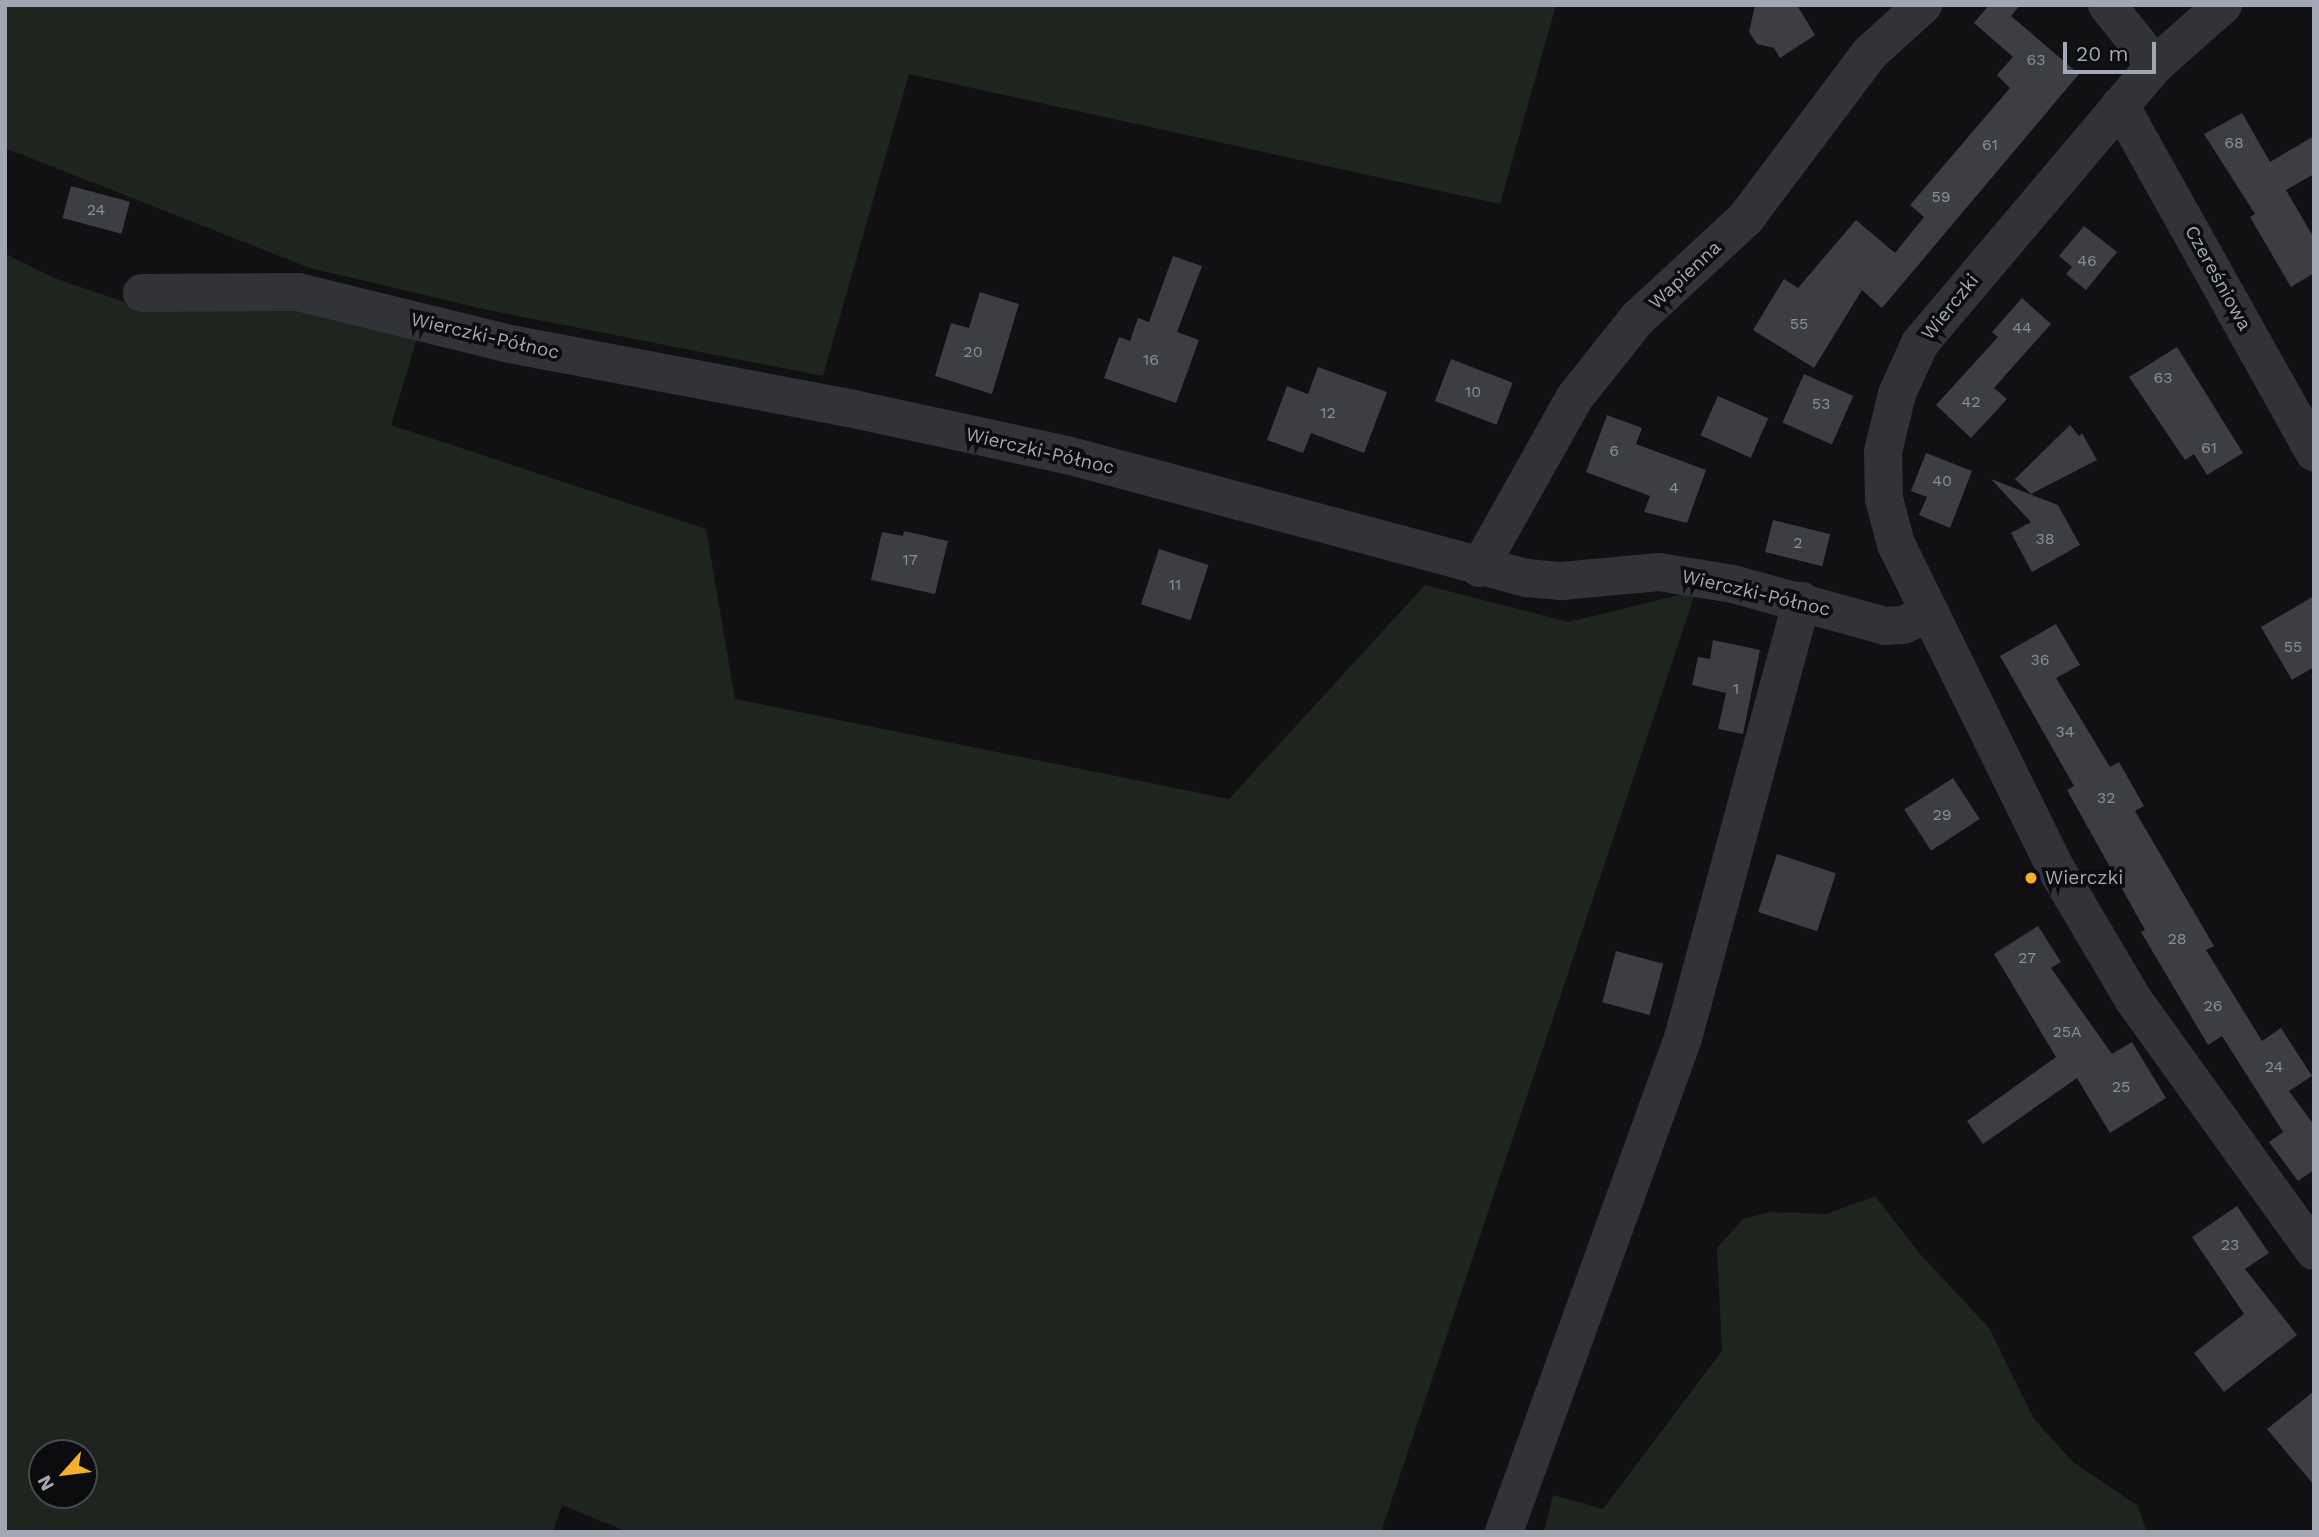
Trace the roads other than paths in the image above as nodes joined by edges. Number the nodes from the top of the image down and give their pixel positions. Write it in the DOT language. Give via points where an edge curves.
graph roads {
  1 [pos="1923,5"];
  2 [pos="2107,5"];
  3 [pos="2223,5"];
  4 [pos="2155,65"];
  5 [pos="2120,105"];
  6 [pos="142,293"];
  7 [pos="2314,452"];
  8 [pos="1479,568"];
  9 [pos="1802,601"];
  10 [pos="1930,613"];
  11 [pos="2314,1251"];
  12 [pos="1504,1532"];
  1 -- 8 [label="street, Wapienna" via="1870,53 1746,218 1637,318 1575,397"];
  2 -- 4 [label="street"];
  3 -- 4 [label="street, Wierczki"];
  4 -- 5 [label="street, Wierczki"];
  5 -- 7 [label="street, Czereśniowa"];
  5 -- 10 [label="street, Wierczki" via="1920,343 1897,394 1883,452 1884,499 1896,544"];
  6 -- 8 [label="street, Wierczki-Północ" via="298,292 505,343 1067,455"];
  8 -- 9 [label="street, Wierczki-Północ" via="1562,581 1658,572 1688,575"];
  9 -- 10 [label="street, Wierczki-Północ" via="1885,626 1903,625"];
  9 -- 12 [label="street" via="1683,1038"];
  10 -- 11 [label="street, Wierczki" via="2055,867 2133,999"];
}
